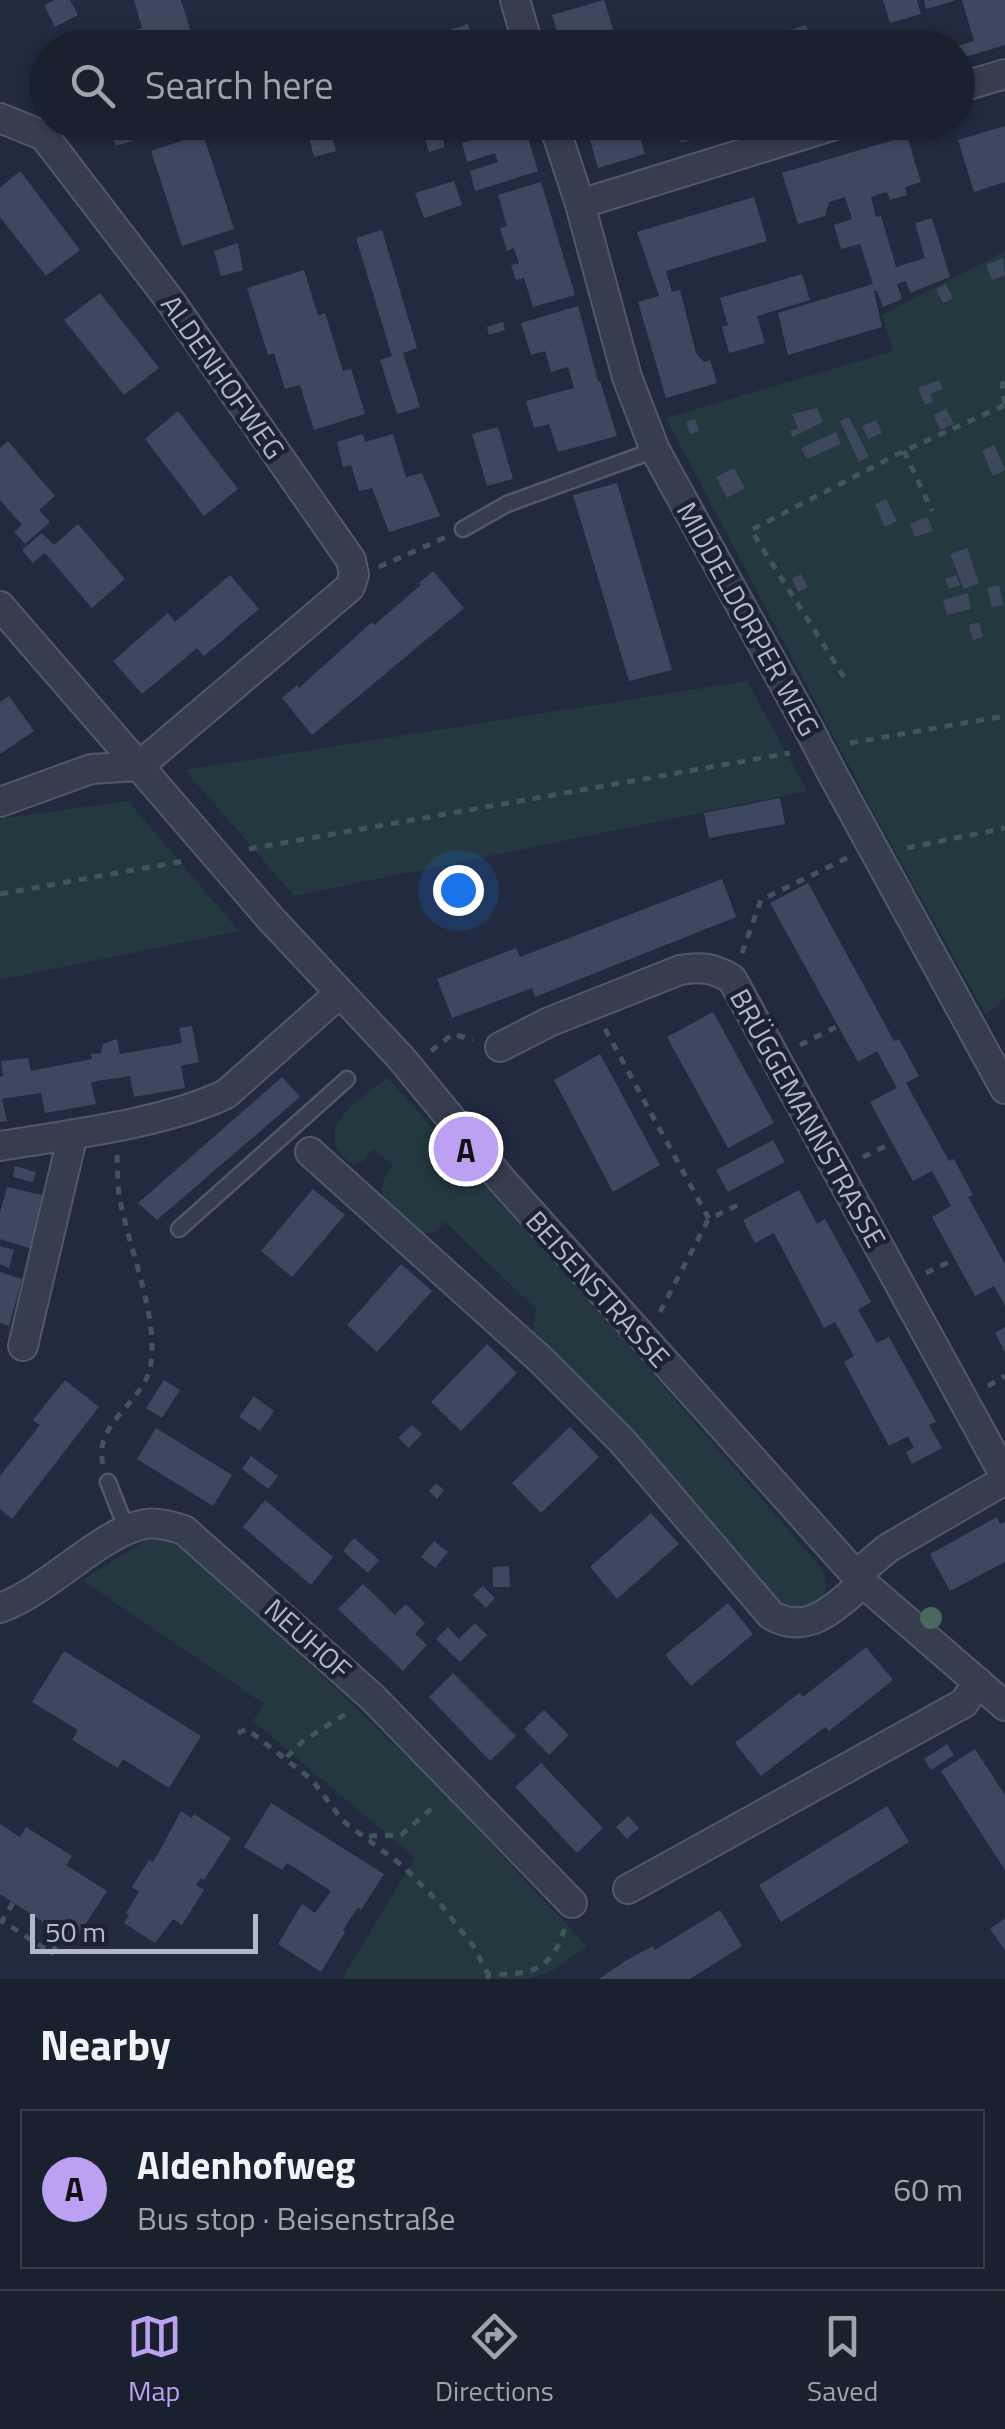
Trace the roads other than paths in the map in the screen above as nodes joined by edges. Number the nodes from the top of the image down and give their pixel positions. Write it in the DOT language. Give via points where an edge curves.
graph roads {
  1 [pos="515,0"];
  2 [pos="524,30"];
  3 [pos="1005,74"];
  4 [pos="975,83"];
  5 [pos="0,118"];
  6 [pos="30,130"];
  7 [pos="47,140"];
  8 [pos="560,140"];
  9 [pos="787,140"];
  10 [pos="580,204"];
  11 [pos="656,450"];
  12 [pos="462,529"];
  13 [pos="0,606"];
  14 [pos="139,766"];
  15 [pos="0,802"];
  16 [pos="340,994"];
  17 [pos="500,1047"];
  18 [pos="347,1079"];
  19 [pos="1005,1089"];
  20 [pos="287,1132"];
  21 [pos="73,1134"];
  22 [pos="0,1146"];
  23 [pos="310,1152"];
  24 [pos="179,1229"];
  25 [pos="22,1346"];
  26 [pos="1005,1478"];
  27 [pos="108,1482"];
  28 [pos="127,1530"];
  29 [pos="860,1579"];
  30 [pos="0,1608"];
  31 [pos="978,1682"];
  32 [pos="1005,1706"];
  33 [pos="628,1889"];
  34 [pos="572,1903"];
  1 -- 2 [label="street"];
  3 -- 4 [label="street"];
  5 -- 6 [label="street, ALDENHOFWEG"];
  7 -- 14 [label="street, ALDENHOFWEG" via="169,299 352,560 350,586"];
  8 -- 10 [label="street, MIDDELDORPER WEG"];
  9 -- 10 [label="street"];
  10 -- 11 [label="street, MIDDELDORPER WEG" via="627,377"];
  11 -- 12 [label="lane" via="507,504"];
  11 -- 19 [label="street, MIDDELDORPER WEG, bridge"];
  13 -- 14 [label="street, BEISENSTRASSE"];
  14 -- 15 [label="street" via="92,769"];
  14 -- 16 [label="street, BEISENSTRASSE, bridge"];
  16 -- 21 [label="street" via="226,1094"];
  16 -- 29 [label="street, BEISENSTRASSE"];
  17 -- 26 [label="street, BRÜGGEMANNSTRASSE" via="680,970 716,970 732,979"];
  18 -- 20 [label="lane"];
  20 -- 23 [label="lane"];
  20 -- 24 [label="lane"];
  21 -- 22 [label="street"];
  21 -- 25 [label="street"];
  23 -- 29 [label="street" via="623,1442 771,1614 784,1622 812,1620"];
  26 -- 29 [label="street, BRÜGGEMANNSTRASSE" via="888,1548"];
  27 -- 28 [label="lane"];
  28 -- 30 [label="street" via="49,1584"];
  28 -- 34 [label="street, NEUHOF" via="148,1524 184,1530 372,1697"];
  29 -- 31 [label="street, BEISENSTRASSE"];
  31 -- 32 [label="street, BEISENSTRASSE"];
  31 -- 33 [label="street" via="964,1702"];
}
